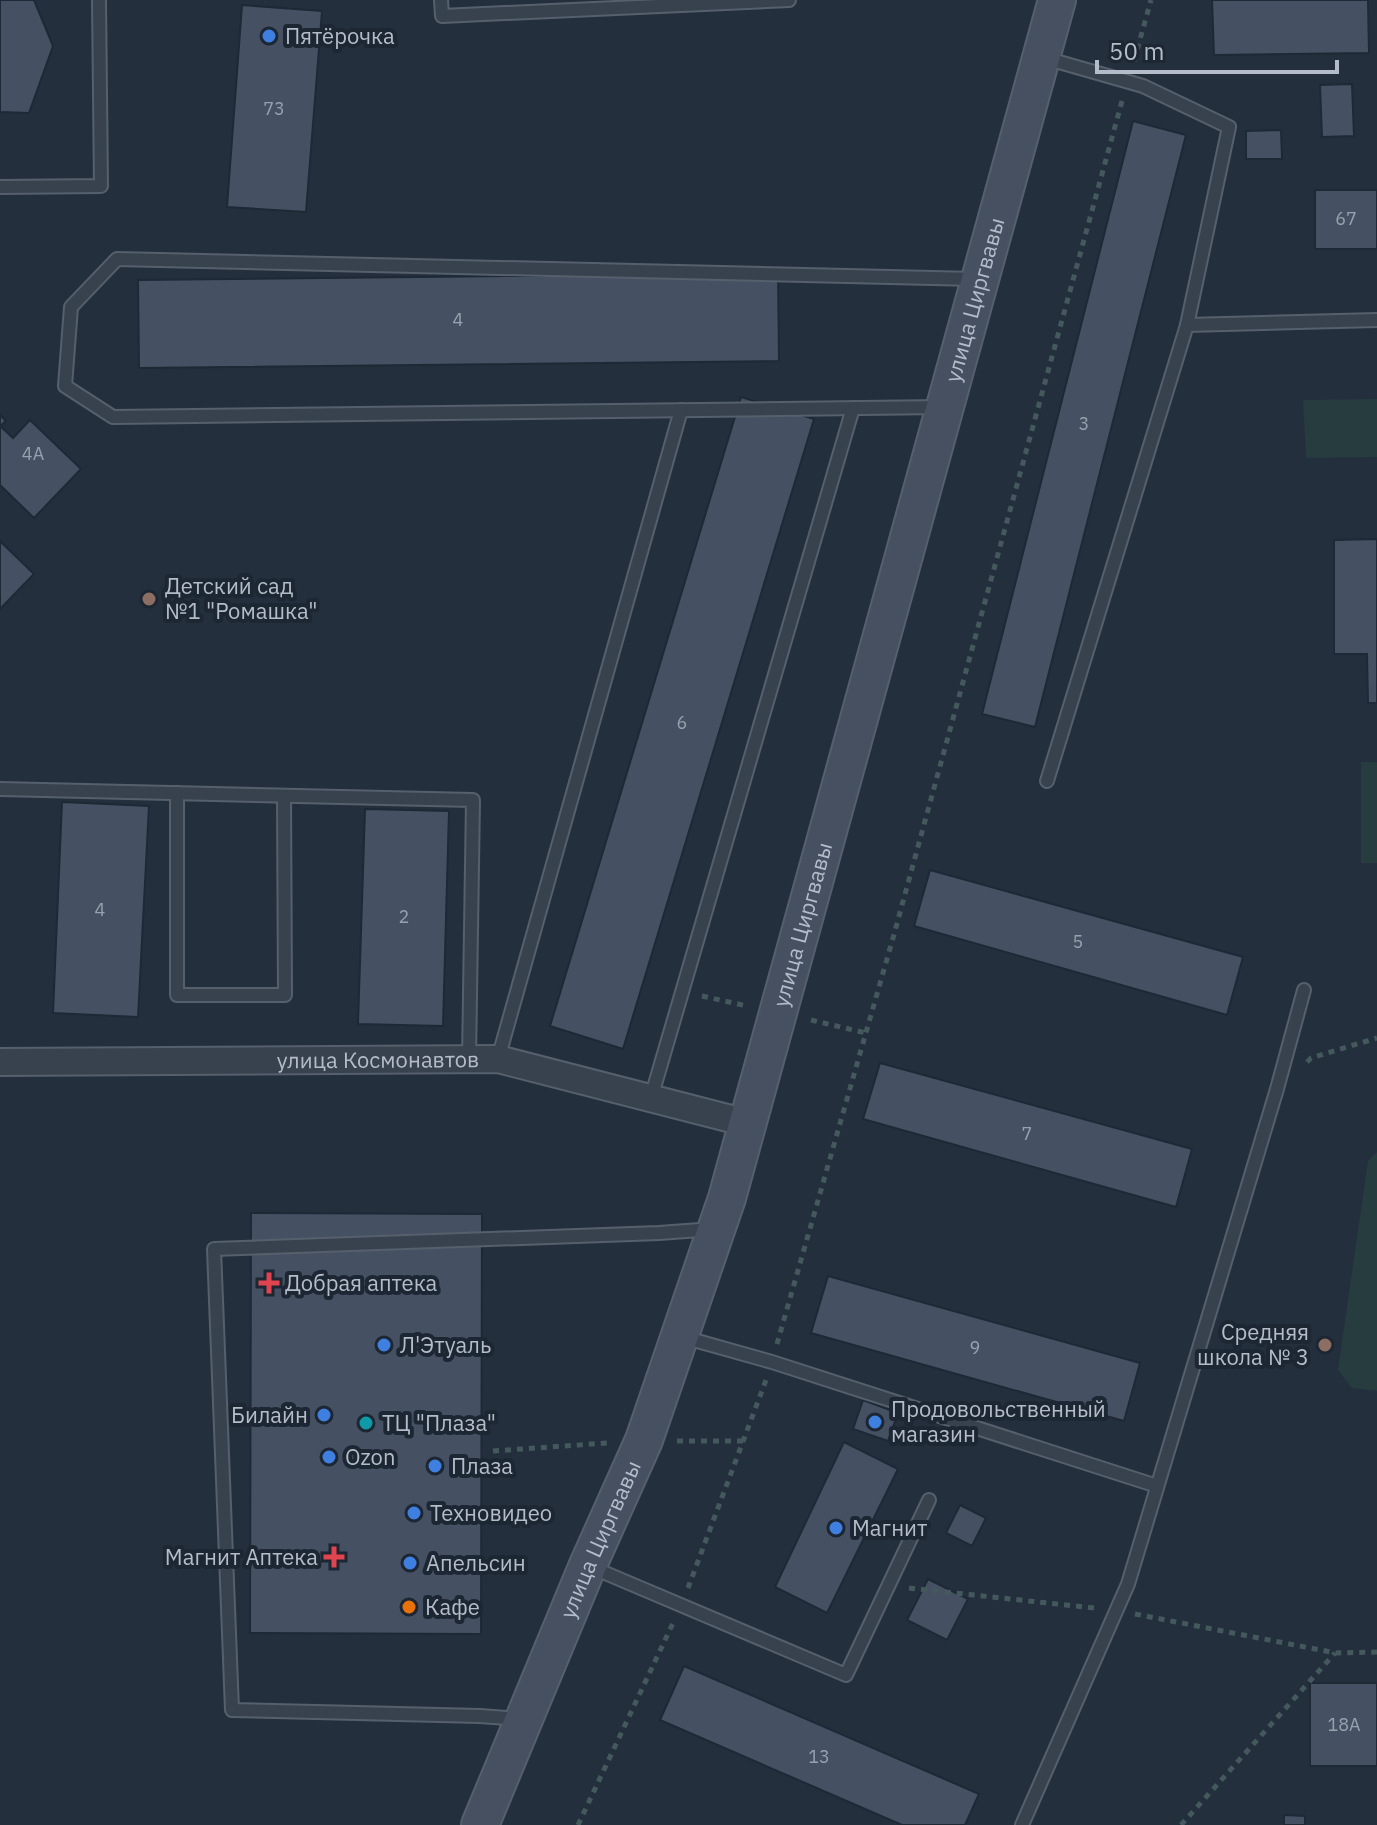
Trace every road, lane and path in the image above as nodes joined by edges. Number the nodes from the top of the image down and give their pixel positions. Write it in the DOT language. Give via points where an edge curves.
graph roads {
  1 [pos="99,0"];
  2 [pos="441,0"];
  3 [pos="789,0"];
  4 [pos="1057,0"];
  5 [pos="1151,0"];
  6 [pos="1042,57"];
  7 [pos="1128,81"];
  8 [pos="0,187"];
  9 [pos="981,279"];
  10 [pos="1377,320"];
  11 [pos="1187,325"];
  12 [pos="945,407"];
  13 [pos="853,408"];
  14 [pos="681,410"];
  15 [pos="1047,781"];
  16 [pos="0,789"];
  17 [pos="177,793"];
  18 [pos="284,796"];
  19 [pos="1304,990"];
  20 [pos="1377,1038"];
  21 [pos="498,1059"];
  22 [pos="469,1060"];
  23 [pos="0,1062"];
  24 [pos="1277,1089"];
  25 [pos="651,1098"];
  26 [pos="747,1123"];
  27 [pos="717,1229"];
  28 [pos="681,1336"];
  29 [pos="772,1362"];
  30 [pos="1157,1486"];
  31 [pos="929,1500"];
  32 [pos="588,1565"];
  33 [pos="681,1605"];
  34 [pos="1336,1653"];
  35 [pos="524,1719"];
  36 [pos="480,1825"];
  37 [pos="578,1825"];
  38 [pos="1022,1825"];
  39 [pos="1181,1825"];
  1 -- 8 [label="lane" via="101,186"];
  2 -- 3 [label="lane" via="442,16"];
  4 -- 6 [label="main road, улица Циргвавы"];
  5 -- 7 [label="path"];
  6 -- 7 [label="lane"];
  6 -- 9 [label="main road, улица Циргвавы"];
  7 -- 11 [label="lane" via="1229,127"];
  7 -- 29 [label="path"];
  9 -- 12 [label="main road, улица Циргвавы"];
  9 -- 14 [label="lane" via="117,259 71,307 65,386 113,417"];
  10 -- 11 [label="lane"];
  11 -- 15 [label="lane"];
  12 -- 13 [label="lane"];
  12 -- 26 [label="main road, улица Циргвавы"];
  13 -- 14 [label="lane"];
  13 -- 25 [label="lane"];
  14 -- 21 [label="lane"];
  16 -- 17 [label="lane"];
  17 -- 18 [label="lane"];
  17 -- 18 [label="lane" via="177,995 285,995"];
  18 -- 22 [label="lane" via="473,800"];
  19 -- 24 [label="lane"];
  20 -- 24 [label="path" via="1311,1058"];
  21 -- 22 [label="street, улица Космонавтов"];
  21 -- 25 [label="street, улица Космонавтов"];
  22 -- 23 [label="street, улица Космонавтов"];
  24 -- 30 [label="lane"];
  25 -- 26 [label="street, улица Космонавтов"];
  26 -- 27 [label="main road, улица Циргвавы"];
  27 -- 28 [label="main road, улица Циргвавы"];
  27 -- 35 [label="lane" via="214,1249 232,1710"];
  28 -- 29 [label="lane"];
  28 -- 32 [label="main road, улица Циргвавы" via="644,1440"];
  29 -- 30 [label="lane"];
  29 -- 33 [label="path"];
  30 -- 38 [label="lane" via="1128,1584"];
  31 -- 33 [label="lane" via="846,1675"];
  32 -- 33 [label="lane"];
  32 -- 35 [label="main road, улица Циргвавы"];
  33 -- 37 [label="path"];
  34 -- 39 [label="path"];
  35 -- 36 [label="main road, улица Циргвавы"];
}
